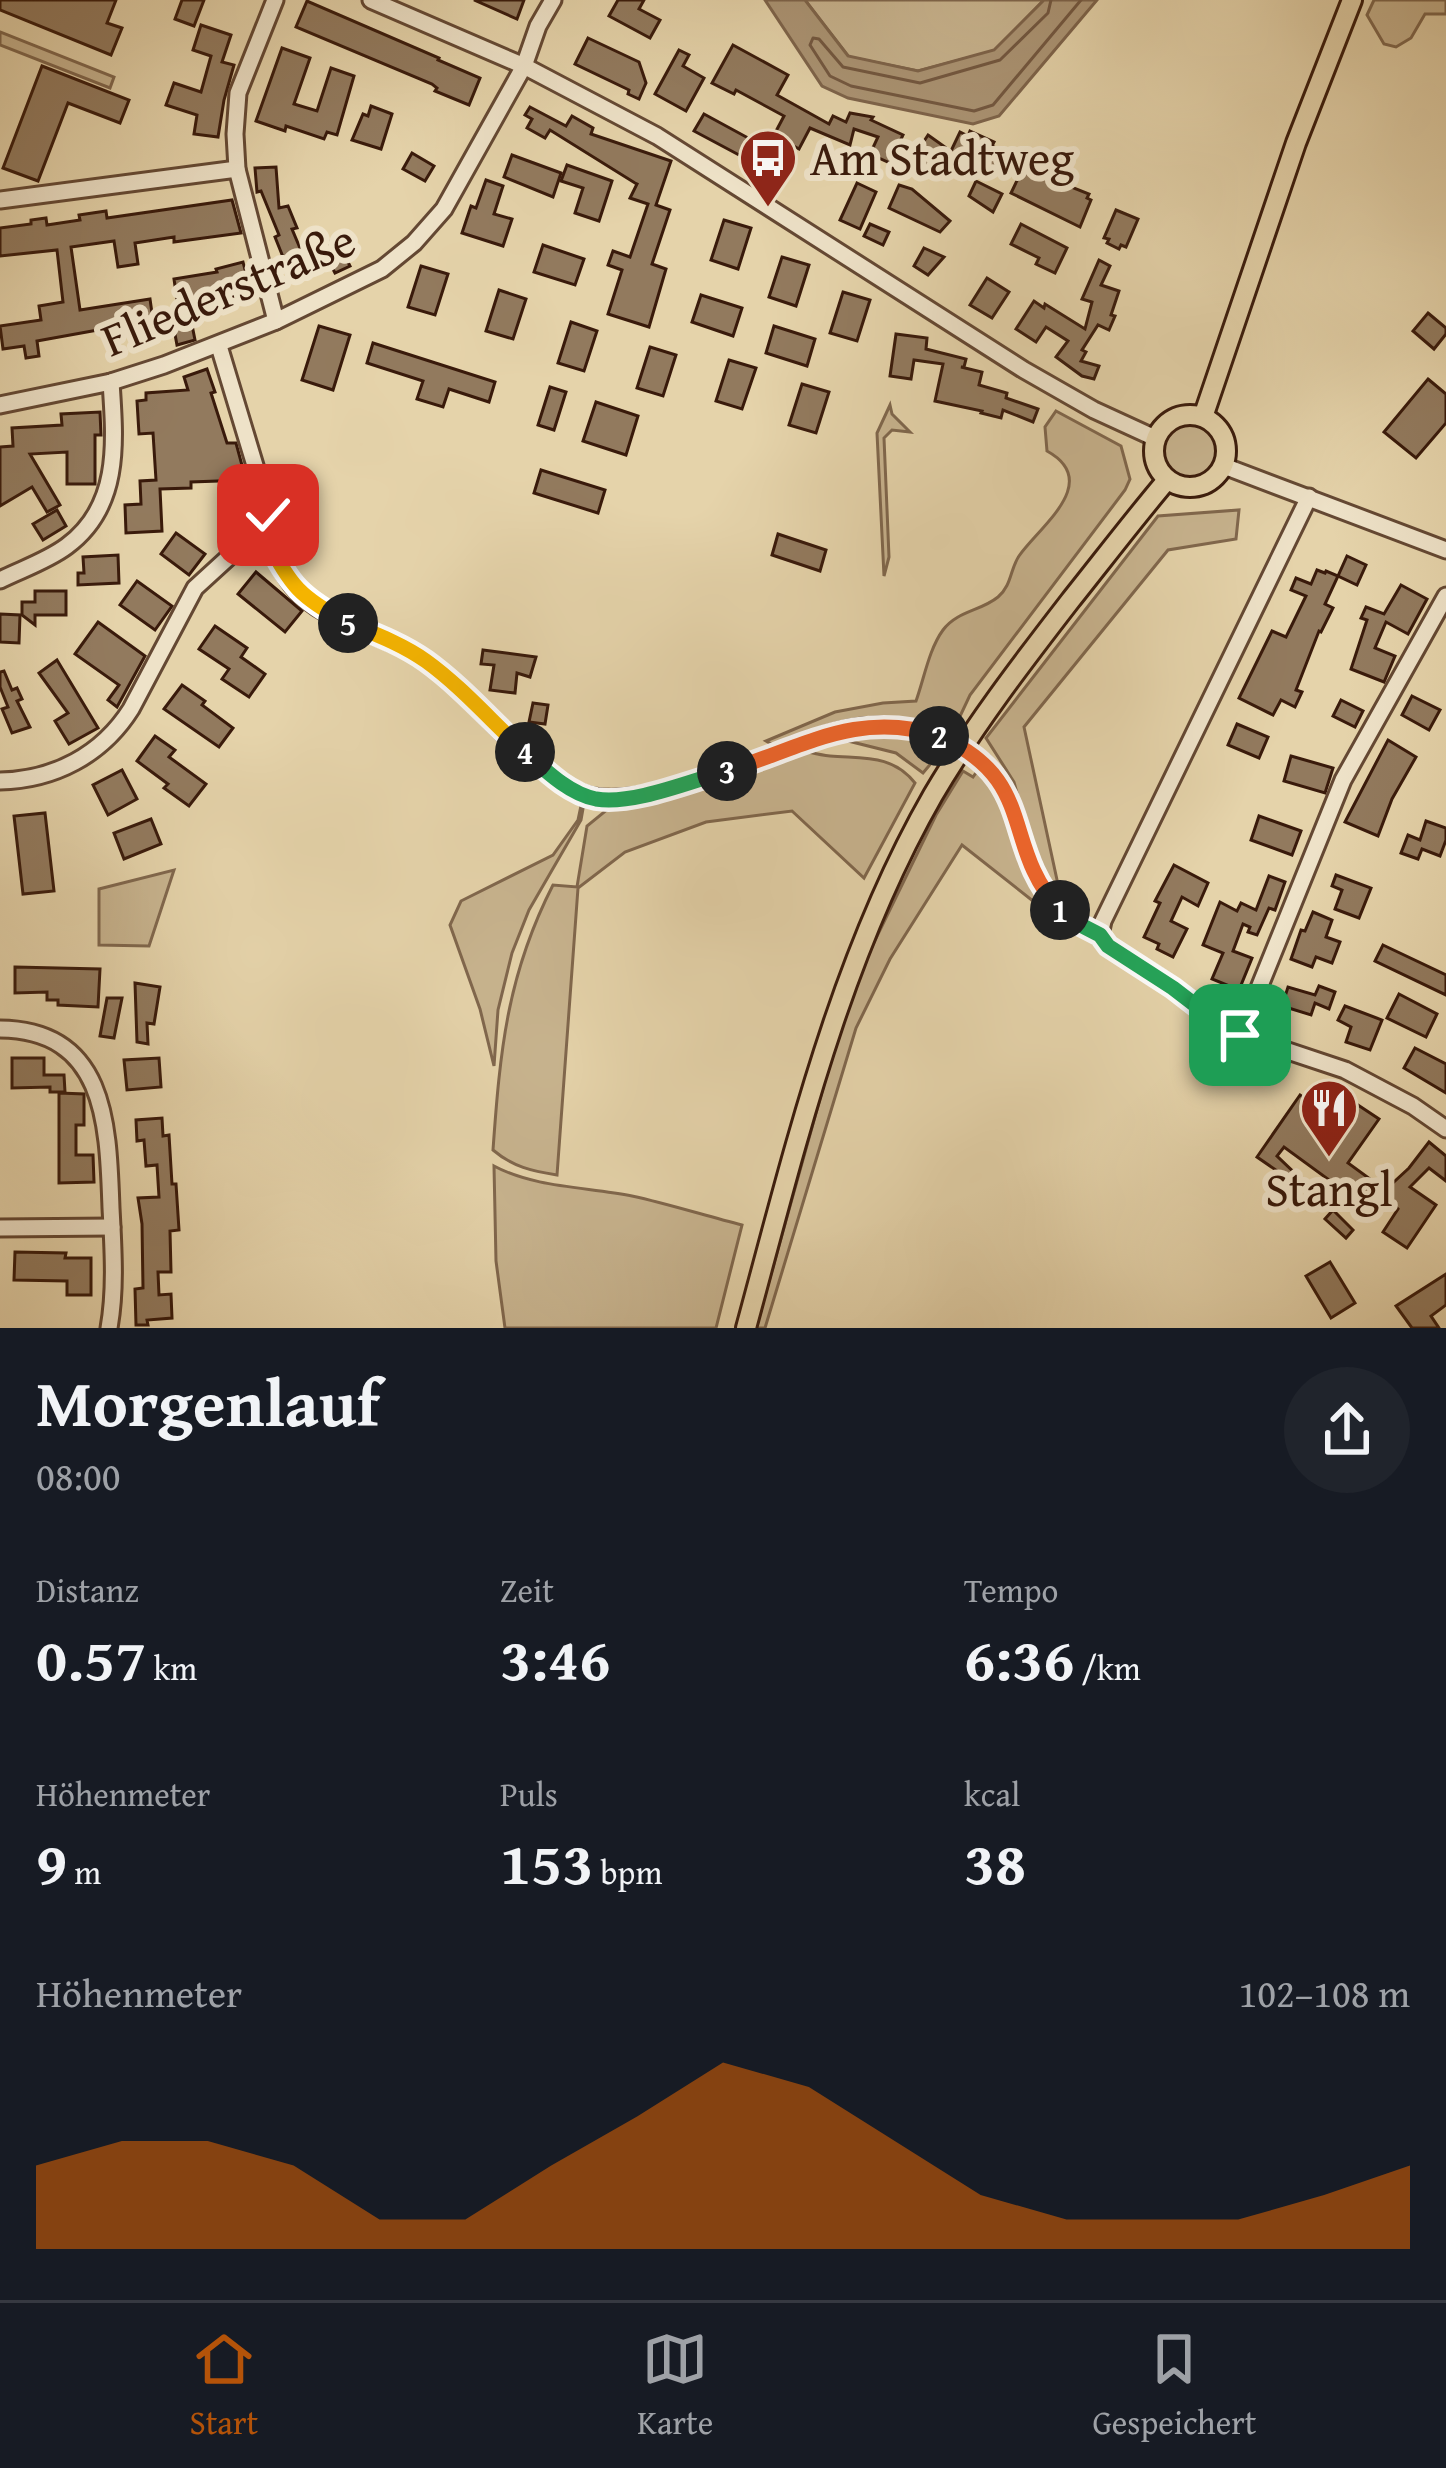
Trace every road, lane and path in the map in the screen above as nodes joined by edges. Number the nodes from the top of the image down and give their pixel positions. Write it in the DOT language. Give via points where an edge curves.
graph roads {
  1 [pos="275,0"];
  2 [pos="371,0"];
  3 [pos="553,0"];
  4 [pos="1352,0"];
  5 [pos="524,66"];
  6 [pos="237,169"];
  7 [pos="0,200"];
  8 [pos="276,321"];
  9 [pos="219,346"];
  10 [pos="112,382"];
  11 [pos="0,405"];
  12 [pos="1203,416"];
  13 [pos="1155,438"];
  14 [pos="1224,466"];
  15 [pos="1167,480"];
  16 [pos="1309,497"];
  17 [pos="266,538"];
  18 [pos="1446,550"];
  19 [pos="0,580"];
  20 [pos="1446,596"];
  21 [pos="0,781"];
  22 [pos="1100,935"];
  23 [pos="0,1029"];
  24 [pos="1240,1035"];
  25 [pos="1446,1129"];
  26 [pos="112,1227"];
  27 [pos="0,1228"];
  28 [pos="109,1328"];
  29 [pos="746,1328"];
  1 -- 6 [label="street" via="238,93"];
  2 -- 5 [label="street"];
  3 -- 5 [label="street, Fliederstraße"];
  4 -- 12 [label="main road"];
  5 -- 8 [label="street, Fliederstraße" via="431,226 382,269"];
  5 -- 13 [label="street" via="657,136 1024,370"];
  6 -- 7 [label="street"];
  6 -- 8 [label="street"];
  8 -- 9 [label="street, Fliederstraße"];
  9 -- 10 [label="street, Fliederstraße"];
  9 -- 17 [label="street" via="266,502"];
  10 -- 11 [label="street, Fliederstraße"];
  10 -- 19 [label="street" via="114,460 99,510 70,544"];
  12 -- 13 [label="main road" via="1172,418"];
  12 -- 14 [label="main road" via="1224,435"];
  13 -- 15 [label="main road" via="1154,461"];
  14 -- 15 [label="main road" via="1200,487"];
  14 -- 16 [label="street"];
  15 -- 29 [label="main road" via="1002,691 932,796 848,982"];
  16 -- 18 [label="street"];
  16 -- 22 [label="street"];
  17 -- 21 [label="street" via="230,556 195,588 131,710 104,743 57,770"];
  17 -- 22 [label="street, bridge" via="306,599 424,660 543,768 596,799 648,794 852,728 939,736 998,776 1047,894"];
  20 -- 24 [label="street" via="1343,780"];
  22 -- 24 [label="street"];
  23 -- 26 [label="street" via="59,1044 89,1074 106,1130"];
  24 -- 25 [label="street" via="1345,1070"];
  26 -- 27 [label="street"];
  26 -- 28 [label="street"];
}
